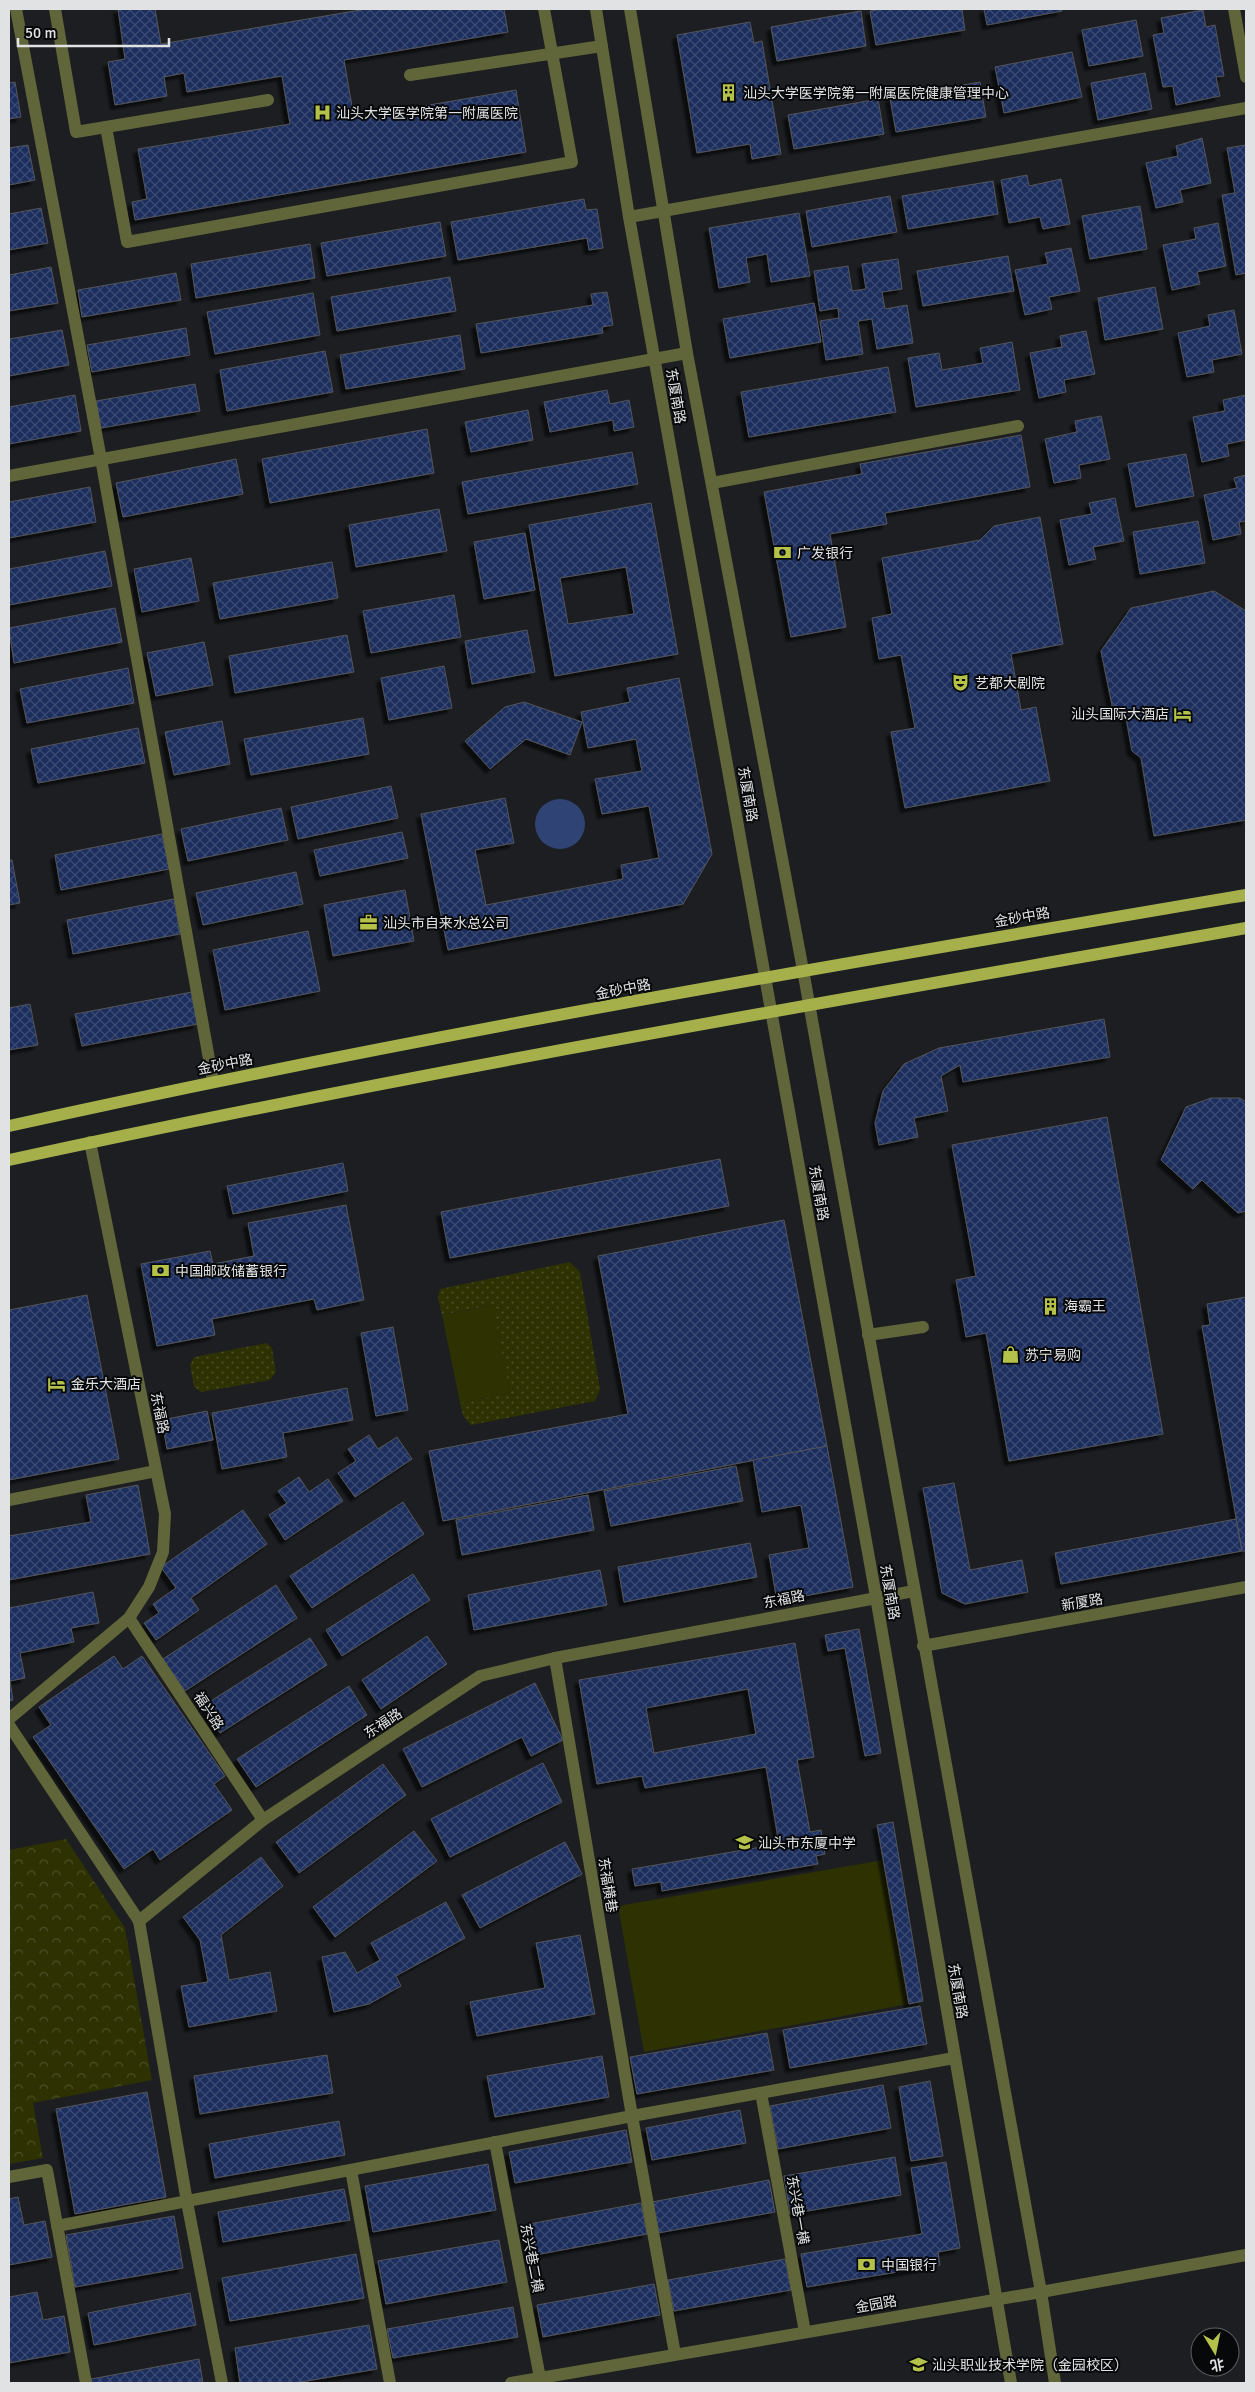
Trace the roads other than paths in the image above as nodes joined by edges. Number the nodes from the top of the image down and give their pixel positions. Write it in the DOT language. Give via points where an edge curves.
graph roads {
  1 [pos="16,9"];
  2 [pos="55,9"];
  3 [pos="544,9"];
  4 [pos="596,9"];
  5 [pos="630,9"];
  6 [pos="1234,9"];
  7 [pos="602,46"];
  8 [pos="552,54"];
  9 [pos="410,75"];
  10 [pos="1246,77"];
  11 [pos="268,100"];
  12 [pos="1246,108"];
  13 [pos="106,127"];
  14 [pos="664,209"];
  15 [pos="629,216"];
  16 [pos="687,353"];
  17 [pos="654,358"];
  18 [pos="1018,426"];
  19 [pos="101,459"];
  20 [pos="9,476"];
  21 [pos="712,483"];
  22 [pos="1246,894"];
  23 [pos="1246,928"];
  24 [pos="803,970"];
  25 [pos="765,977"];
  26 [pos="808,1005"];
  27 [pos="772,1012"];
  28 [pos="213,1081"];
  29 [pos="9,1126"];
  30 [pos="90,1142"];
  31 [pos="9,1160"];
  32 [pos="923,1327"];
  33 [pos="868,1335"];
  34 [pos="156,1471"];
  35 [pos="9,1500"];
  36 [pos="1246,1587"];
  37 [pos="914,1591"];
  38 [pos="876,1597"];
  39 [pos="129,1618"];
  40 [pos="923,1646"];
  41 [pos="555,1658"];
  42 [pos="9,1719"];
  43 [pos="9,1726"];
  44 [pos="13,1740"];
  45 [pos="263,1820"];
  46 [pos="139,1921"];
  47 [pos="954,2058"];
  48 [pos="761,2093"];
  49 [pos="632,2116"];
  50 [pos="496,2142"];
  51 [pos="351,2170"];
  52 [pos="9,2177"];
  53 [pos="187,2202"];
  54 [pos="57,2226"];
  55 [pos="1246,2255"];
  56 [pos="1042,2292"];
  57 [pos="996,2299"];
  58 [pos="805,2332"];
  59 [pos="675,2354"];
  60 [pos="540,2378"];
  61 [pos="86,2383"];
  62 [pos="222,2383"];
  63 [pos="390,2383"];
  64 [pos="511,2383"];
  65 [pos="1010,2383"];
  66 [pos="1055,2383"];
  1 -- 19 [label="street"];
  2 -- 13 [label="street" via="76,132"];
  3 -- 8 [label="street"];
  4 -- 7 [label="street, 东厦南路"];
  5 -- 14 [label="street, 东厦南路"];
  6 -- 10 [label="street"];
  7 -- 8 [label="street"];
  7 -- 15 [label="street, 东厦南路"];
  8 -- 9 [label="street"];
  8 -- 13 [label="street" via="572,162 127,242"];
  11 -- 13 [label="street"];
  12 -- 14 [label="street"];
  14 -- 15 [label="street"];
  14 -- 16 [label="street, 东厦南路"];
  15 -- 17 [label="street, 东厦南路"];
  16 -- 17 [label="street"];
  16 -- 21 [label="street, 东厦南路"];
  17 -- 19 [label="street"];
  17 -- 25 [label="street, 东厦南路"];
  18 -- 21 [label="street"];
  19 -- 20 [label="street"];
  19 -- 28 [label="street"];
  21 -- 24 [label="street, 东厦南路"];
  22 -- 24 [label="main road, 金砂中路"];
  23 -- 26 [label="main road"];
  24 -- 25 [label="main road, 金砂中路"];
  24 -- 26 [label="street, 东厦南路"];
  25 -- 27 [label="street, 东厦南路"];
  25 -- 28 [label="main road, 金砂中路"];
  26 -- 27 [label="main road"];
  26 -- 33 [label="street, 东厦南路"];
  27 -- 30 [label="main road" via="216,1115"];
  27 -- 38 [label="street, 东厦南路"];
  28 -- 29 [label="main road, 金砂中路"];
  30 -- 31 [label="main road"];
  30 -- 34 [label="street, 东福路"];
  32 -- 33 [label="street"];
  33 -- 37 [label="street, 东厦南路"];
  34 -- 35 [label="street"];
  34 -- 39 [label="street, 东福路" via="165,1514 163,1552 149,1587"];
  36 -- 40 [label="street, 新厦路"];
  37 -- 38 [label="street, 东福路"];
  37 -- 40 [label="street, 东厦南路"];
  38 -- 41 [label="street, 东福路"];
  38 -- 47 [label="street, 东厦南路"];
  39 -- 42 [label="street, 东福路"];
  39 -- 45 [label="street, 福兴路"];
  40 -- 56 [label="street, 东厦南路"];
  41 -- 45 [label="street, 东福路" via="480,1676"];
  41 -- 49 [label="street, 东福横巷"];
  43 -- 44 [label="street"];
  44 -- 46 [label="street"];
  45 -- 46 [label="street, 东福路"];
  46 -- 53 [label="street"];
  47 -- 48 [label="street"];
  47 -- 57 [label="street, 东厦南路"];
  48 -- 49 [label="street"];
  48 -- 58 [label="street, 东兴巷一横"];
  49 -- 50 [label="street"];
  49 -- 59 [label="street"];
  50 -- 51 [label="street"];
  50 -- 60 [label="street, 东兴巷二横"];
  51 -- 53 [label="street"];
  51 -- 63 [label="street"];
  52 -- 54 [label="street" via="47,2170"];
  53 -- 54 [label="street"];
  53 -- 62 [label="street"];
  54 -- 61 [label="street"];
  55 -- 56 [label="street, 金园路"];
  56 -- 57 [label="street, 金园路"];
  56 -- 66 [label="street, 东厦南路"];
  57 -- 58 [label="street, 金园路"];
  57 -- 65 [label="street, 东厦南路"];
  58 -- 59 [label="street, 金园路"];
  59 -- 60 [label="street, 金园路"];
  60 -- 64 [label="street, 金园路"];
}
